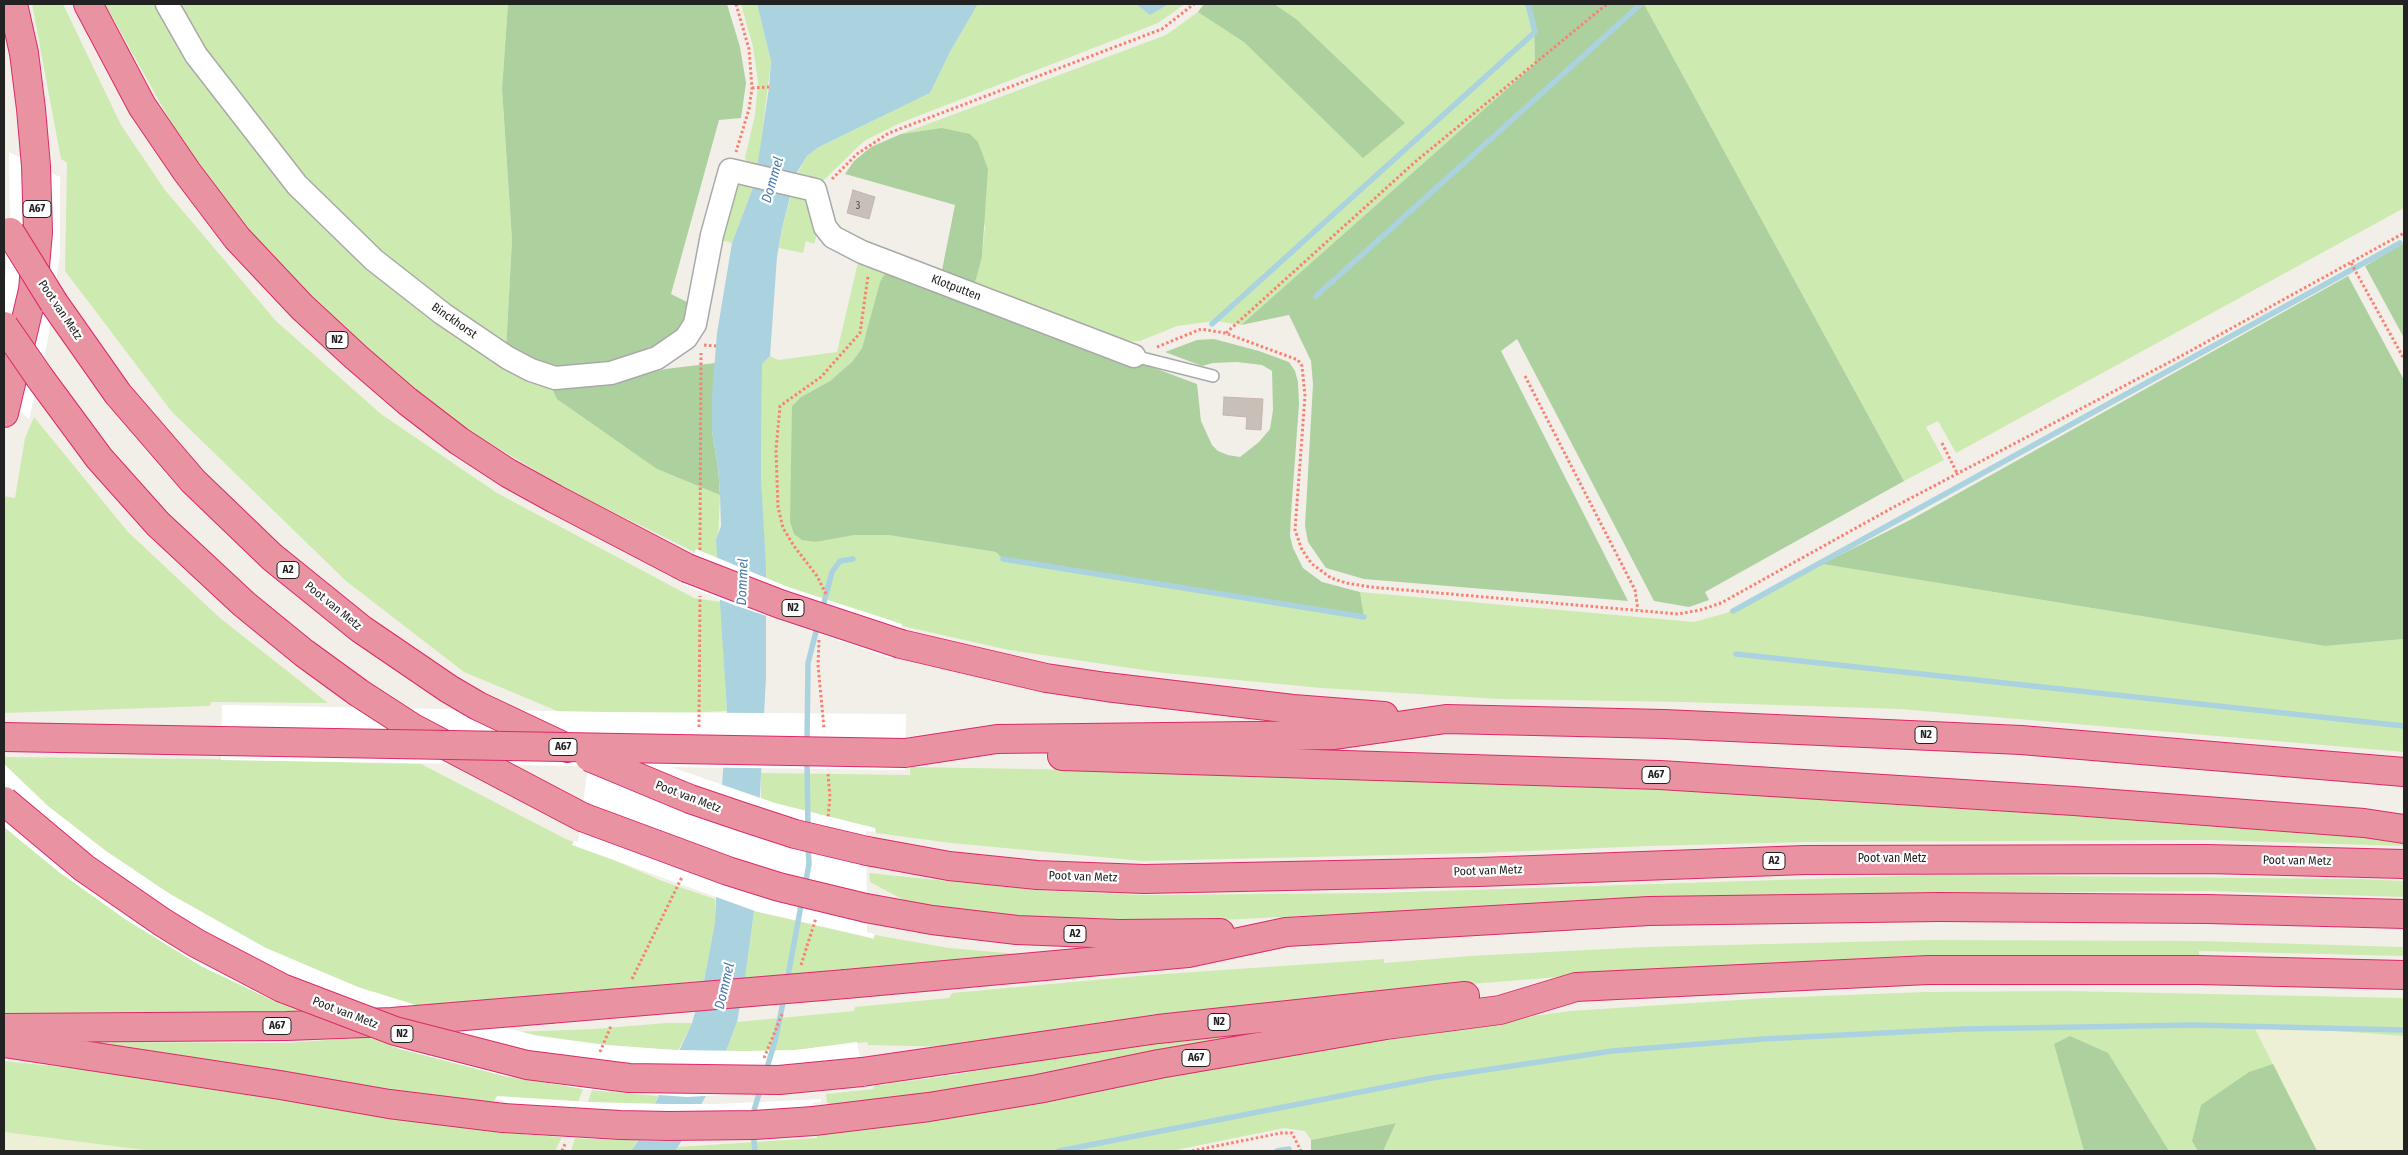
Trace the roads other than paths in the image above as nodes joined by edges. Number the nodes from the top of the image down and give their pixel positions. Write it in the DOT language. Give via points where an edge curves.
graph roads {
  1 [pos="13,4"];
  2 [pos="88,4"];
  3 [pos="168,4"];
  4 [pos="809,188"];
  5 [pos="7,226"];
  6 [pos="4,326"];
  7 [pos="1134,356"];
  8 [pos="1213,376"];
  9 [pos="4,413"];
  10 [pos="1446,719"];
  11 [pos="4,737"];
  12 [pos="905,753"];
  13 [pos="2404,772"];
  14 [pos="4,801"];
  15 [pos="2404,829"];
  16 [pos="2404,864"];
  17 [pos="2404,914"];
  18 [pos="1286,932"];
  19 [pos="2404,976"];
  20 [pos="1576,988"];
  21 [pos="4,1028"];
  22 [pos="4,1042"];
  1 -- 9 [label="highway, A67" via="24,53 31,109 38,232 33,290"];
  2 -- 10 [label="highway, N2, bridge" via="142,106 187,172 237,238 356,358 459,441 508,473 687,568 780,604 900,644 1046,678 1125,690 1360,715"];
  3 -- 4 [label="street, Binckhorst" via="196,55 297,185 367,254 443,314 508,358 555,378 611,373 657,358 686,338 695,324 712,235 738,171"];
  4 -- 7 [label="street, Klotputten" via="825,227 833,237 862,252"];
  5 -- 16 [label="highway, Poot van Metz / A2, bridge" via="54,303 118,394 193,481 272,557 361,629 450,689 521,727 690,799 795,834 949,866 1037,875 1144,880 1814,860 2207,859"];
  6 -- 18 [label="highway, A2, bridge" via="99,458 158,524 244,604 304,653 413,728 582,817 728,871 866,908 932,920 1068,934"];
  7 -- 8 [label="lane, Klotputten"];
  10 -- 12 [label="highway, N2" via="1335,735 997,739"];
  10 -- 13 [label="highway, N2" via="1664,724 2021,740"];
  11 -- 12 [label="highway, A67, bridge"];
  12 -- 15 [label="highway, A67" via="1660,775 2074,801 2364,823"];
  14 -- 20 [label="highway, Poot van Metz / N2, bridge" via="84,868 162,922 282,988 395,1031 562,1071 659,1080 779,1080 862,1072 1158,1029 1474,995"];
  17 -- 18 [label="highway, A2" via="2207,909 1828,908 1648,911"];
  18 -- 21 [label="highway, A67, bridge" via="1188,952 392,1022"];
  19 -- 20 [label="highway, N2" via="2199,970 1928,970"];
  20 -- 22 [label="highway, A67, bridge" via="1500,1010 1386,1025 1159,1064 1020,1092 929,1107 754,1125 620,1125 503,1118 389,1104"];
}
